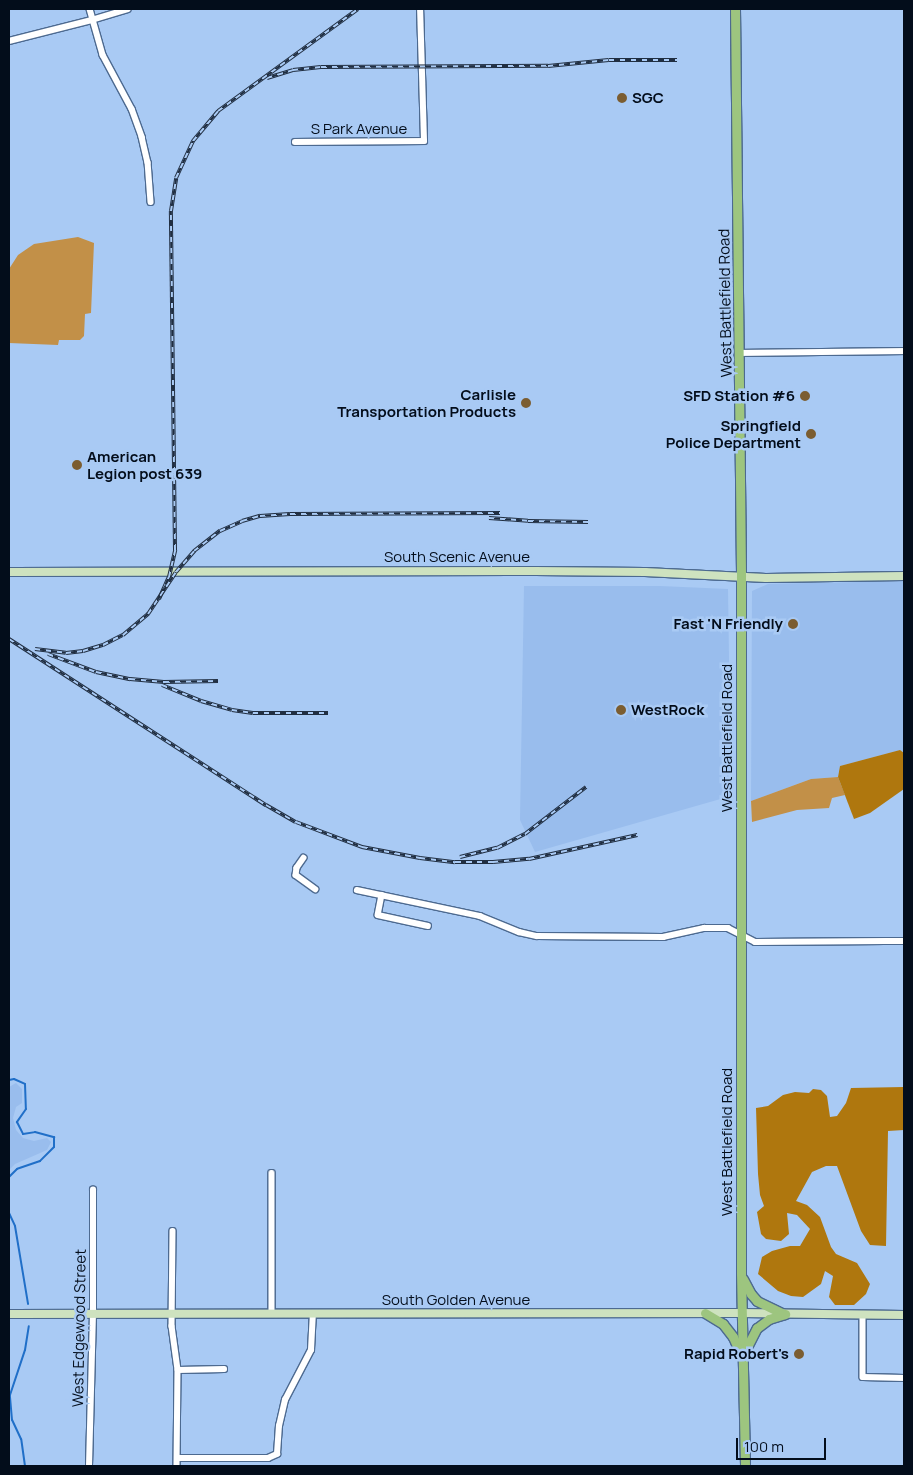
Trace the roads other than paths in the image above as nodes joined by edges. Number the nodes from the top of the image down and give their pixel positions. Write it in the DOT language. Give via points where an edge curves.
graph roads {
  1 [pos="90,9"];
  2 [pos="128,9"];
  3 [pos="420,9"];
  4 [pos="735,9"];
  5 [pos="92,20"];
  6 [pos="9,41"];
  7 [pos="295,142"];
  8 [pos="151,202"];
  9 [pos="739,352"];
  10 [pos="904,352"];
  11 [pos="9,572"];
  12 [pos="904,576"];
  13 [pos="741,577"];
  14 [pos="304,858"];
  15 [pos="315,890"];
  16 [pos="357,890"];
  17 [pos="382,895"];
  18 [pos="428,926"];
  19 [pos="741,935"];
  20 [pos="904,941"];
  21 [pos="272,1173"];
  22 [pos="93,1190"];
  23 [pos="173,1231"];
  24 [pos="741,1273"];
  25 [pos="705,1313"];
  26 [pos="742,1313"];
  27 [pos="9,1314"];
  28 [pos="93,1314"];
  29 [pos="172,1314"];
  30 [pos="272,1314"];
  31 [pos="313,1314"];
  32 [pos="785,1314"];
  33 [pos="863,1315"];
  34 [pos="904,1315"];
  35 [pos="742,1358"];
  36 [pos="224,1369"];
  37 [pos="178,1370"];
  38 [pos="904,1378"];
  39 [pos="178,1458"];
  40 [pos="89,1466"];
  41 [pos="177,1466"];
  42 [pos="745,1466"];
  1 -- 5 [label="street"];
  2 -- 5 [label="street"];
  3 -- 7 [label="street, S Park Avenue" via="424,141"];
  4 -- 9 [label="main road, West Battlefield Road"];
  5 -- 6 [label="street"];
  5 -- 8 [label="street" via="103,55 132,109 142,137 148,162"];
  9 -- 10 [label="street"];
  9 -- 13 [label="main road, West Battlefield Road"];
  11 -- 13 [label="street, South Scenic Avenue" via="553,571"];
  12 -- 13 [label="street, South Scenic Avenue"];
  13 -- 19 [label="main road, West Battlefield Road"];
  14 -- 15 [label="street" via="296,875"];
  16 -- 17 [label="street"];
  17 -- 18 [label="street" via="378,915"];
  17 -- 19 [label="street" via="480,916 536,936 663,937 704,928 728,928"];
  19 -- 20 [label="street" via="755,942"];
  19 -- 24 [label="main road, West Battlefield Road"];
  21 -- 30 [label="street"];
  22 -- 28 [label="street, West Edgewood Street"];
  23 -- 29 [label="street"];
  24 -- 26 [label="main road, West Battlefield Road"];
  24 -- 32 [label="main road" via="754,1298"];
  25 -- 26 [label="street, South Golden Avenue"];
  25 -- 31 [label="street, South Golden Avenue"];
  25 -- 35 [label="main road" via="726,1327"];
  26 -- 32 [label="street, South Golden Avenue"];
  26 -- 35 [label="main road, West Battlefield Road"];
  27 -- 28 [label="street, South Golden Avenue"];
  28 -- 29 [label="street, South Golden Avenue"];
  28 -- 40 [label="street, West Edgewood Street"];
  29 -- 30 [label="street, South Golden Avenue"];
  29 -- 37 [label="street"];
  30 -- 31 [label="street, South Golden Avenue"];
  31 -- 39 [label="street" via="311,1350 285,1400 275,1456"];
  32 -- 33 [label="street, South Golden Avenue"];
  32 -- 35 [label="main road" via="769,1319 757,1328"];
  33 -- 34 [label="street, South Golden Avenue"];
  33 -- 38 [label="street" via="863,1377"];
  35 -- 42 [label="main road, West Battlefield Road"];
  36 -- 37 [label="street"];
  37 -- 39 [label="street"];
  39 -- 41 [label="street"];
}
